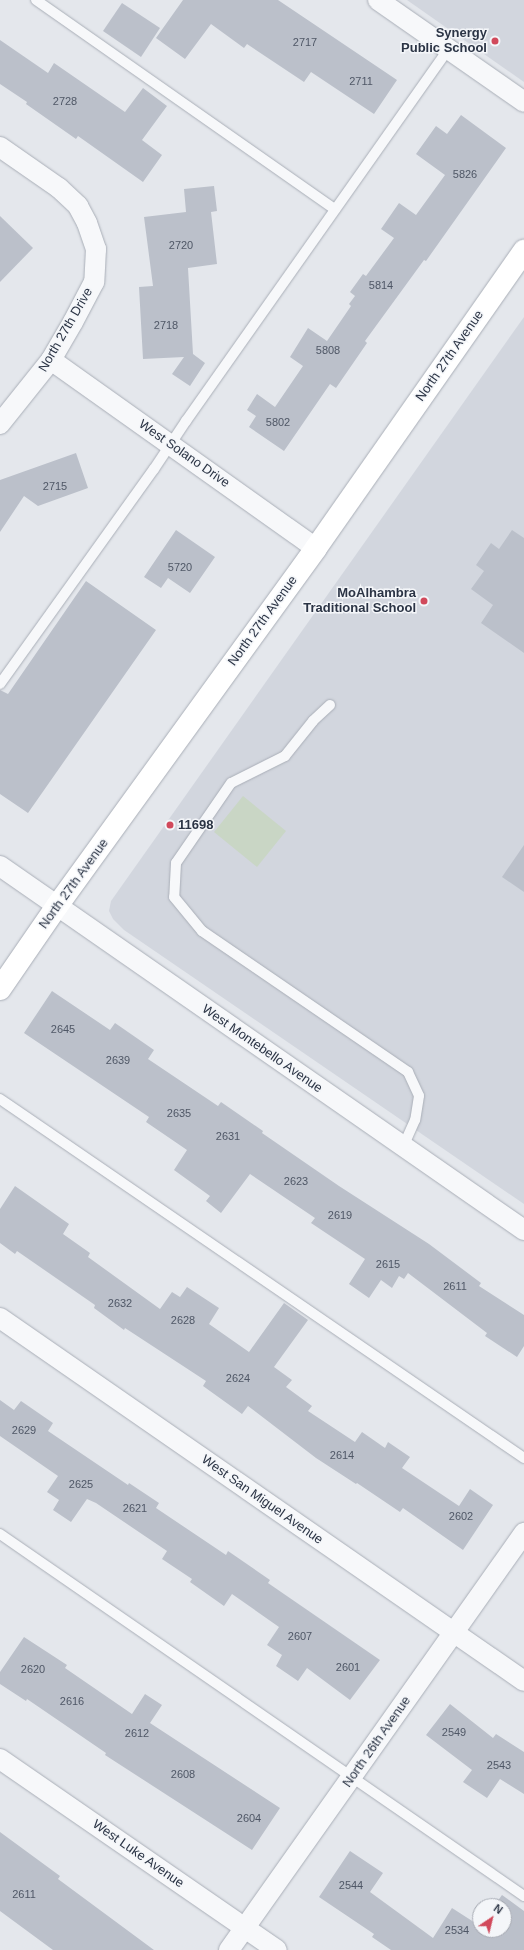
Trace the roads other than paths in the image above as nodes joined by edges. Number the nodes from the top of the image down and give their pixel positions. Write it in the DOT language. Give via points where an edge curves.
graph roads {
  1 [pos="36,0"];
  2 [pos="378,0"];
  3 [pos="448,49"];
  4 [pos="524,102"];
  5 [pos="0,147"];
  6 [pos="335,209"];
  7 [pos="524,251"];
  8 [pos="51,360"];
  9 [pos="0,424"];
  10 [pos="170,444"];
  11 [pos="316,548"];
  12 [pos="0,682"];
  13 [pos="330,705"];
  14 [pos="0,866"];
  15 [pos="57,906"];
  16 [pos="0,988"];
  17 [pos="0,1099"];
  18 [pos="403,1147"];
  19 [pos="524,1230"];
  20 [pos="0,1318"];
  21 [pos="524,1458"];
  22 [pos="524,1533"];
  23 [pos="0,1534"];
  24 [pos="454,1633"];
  25 [pos="524,1681"];
  26 [pos="0,1759"];
  27 [pos="351,1777"];
  28 [pos="524,1896"];
  29 [pos="244,1928"];
  30 [pos="229,1950"];
  31 [pos="276,1950"];
  1 -- 6 [label="lane"];
  2 -- 3 [label="street"];
  3 -- 4 [label="street"];
  3 -- 6 [label="lane"];
  5 -- 8 [label="street, North 27th Drive" via="59,188 78,206 96,249 94,282"];
  6 -- 10 [label="lane"];
  7 -- 11 [label="main road, North 27th Avenue"];
  8 -- 9 [label="street, North 27th Drive"];
  8 -- 10 [label="street, West Solano Drive"];
  10 -- 11 [label="street, West Solano Drive"];
  10 -- 12 [label="lane"];
  11 -- 15 [label="main road, North 27th Avenue"];
  13 -- 18 [label="lane" via="313,721 285,756 231,783 176,863 174,897 202,931 408,1072 419,1096 415,1120"];
  14 -- 15 [label="street, West Montebello Avenue"];
  15 -- 16 [label="main road, North 27th Avenue"];
  15 -- 18 [label="street, West Montebello Avenue"];
  17 -- 21 [label="lane"];
  18 -- 19 [label="street, West Montebello Avenue"];
  20 -- 24 [label="street, West San Miguel Avenue"];
  22 -- 24 [label="street, North 26th Avenue"];
  23 -- 27 [label="lane"];
  24 -- 25 [label="street, West San Miguel Avenue"];
  24 -- 27 [label="street, North 26th Avenue"];
  26 -- 29 [label="street, West Luke Avenue"];
  27 -- 28 [label="lane"];
  27 -- 29 [label="street, North 26th Avenue"];
  29 -- 30 [label="street, North 26th Avenue"];
  29 -- 31 [label="street, West Luke Avenue"];
}
